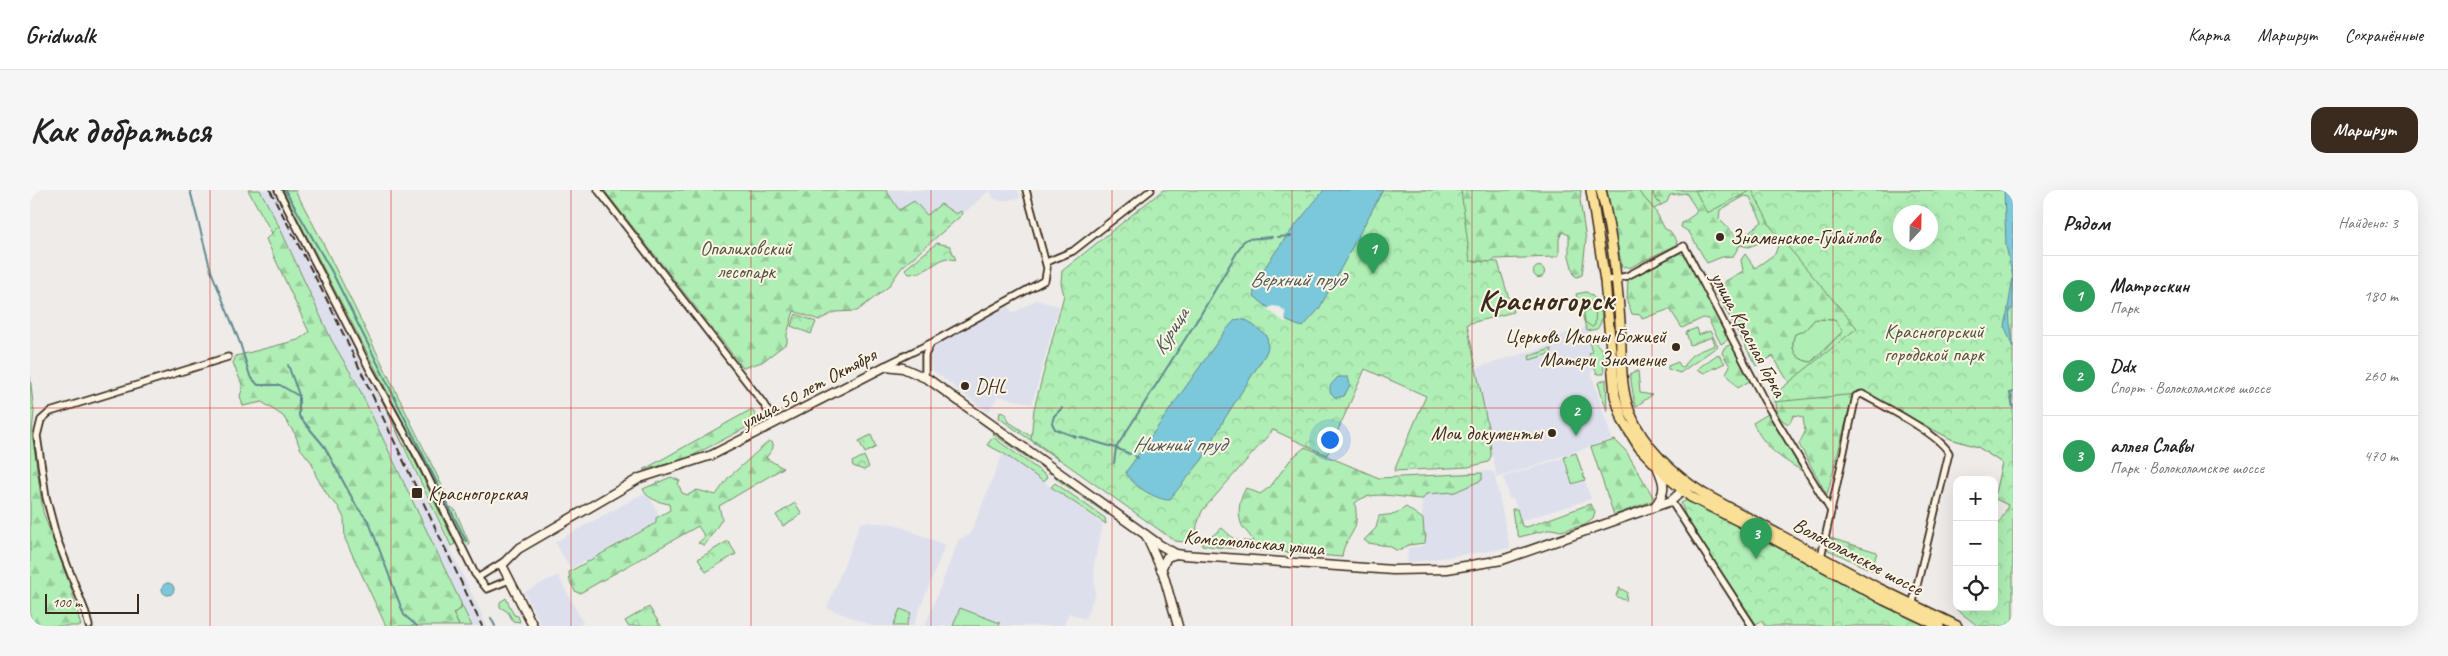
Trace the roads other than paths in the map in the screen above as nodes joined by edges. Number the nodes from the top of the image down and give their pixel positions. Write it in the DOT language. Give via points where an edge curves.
graph roads {
  1 [pos="278,190"];
  2 [pos="598,190"];
  3 [pos="1026,190"];
  4 [pos="1152,190"];
  5 [pos="1591,190"];
  6 [pos="1601,190"];
  7 [pos="1049,261"];
  8 [pos="1616,279"];
  9 [pos="1605,281"];
  10 [pos="933,342"];
  11 [pos="228,357"];
  12 [pos="881,367"];
  13 [pos="925,377"];
  14 [pos="775,423"];
  15 [pos="1658,467"];
  16 [pos="1686,488"];
  17 [pos="1671,500"];
  18 [pos="1655,506"];
  19 [pos="1831,511"];
  20 [pos="1145,533"];
  21 [pos="1176,554"];
  22 [pos="1821,558"];
  23 [pos="503,562"];
  24 [pos="1161,569"];
  25 [pos="478,577"];
  26 [pos="509,580"];
  27 [pos="1912,606"];
  28 [pos="89,626"];
  29 [pos="532,626"];
  30 [pos="1178,626"];
  31 [pos="1752,626"];
  32 [pos="1939,626"];
  33 [pos="1957,626"];
  1 -- 25 [label="street"];
  2 -- 14 [label="street" via="763,403"];
  3 -- 10 [label="street, улица 50 лет Октября" via="1047,268 1045,280"];
  4 -- 7 [label="street" via="1073,251"];
  5 -- 9 [label="main road, Волоколамское шоссе"];
  6 -- 8 [label="main road, Волоколамское шоссе"];
  8 -- 9 [label="street, улица Красная Горка"];
  8 -- 16 [label="main road, Волоколамское шоссе" via="1626,403 1635,425"];
  8 -- 19 [label="street, улица Красная Горка" via="1684,246 1764,400"];
  9 -- 15 [label="main road, Волоколамское шоссе" via="1614,396 1620,416 1639,447"];
  10 -- 12 [label="street, улица 50 лет Октября"];
  10 -- 13 [label="street" via="925,355"];
  11 -- 28 [label="street" via="50,412 41,420 37,436 46,497 57,539"];
  12 -- 13 [label="street, Комсомольская улица" via="897,367"];
  12 -- 14 [label="street, улица 50 лет Октября"];
  13 -- 20 [label="street, Комсомольская улица"];
  14 -- 23 [label="street, улица 50 лет Октября" via="700,461 640,478 546,531"];
  15 -- 16 [label="main road, Волоколамское шоссе"];
  15 -- 18 [label="street" via="1664,488"];
  16 -- 17 [label="street, Комсомольская улица"];
  16 -- 22 [label="main road, Волоколамское шоссе"];
  16 -- 32 [label="main road, Волоколамское шоссе" via="1712,510"];
  17 -- 18 [label="street, Комсомольская улица"];
  17 -- 31 [label="street"];
  18 -- 21 [label="street, Комсомольская улица" via="1502,560 1447,569 1393,570"];
  19 -- 22 [label="street"];
  19 -- 27 [label="street" via="1859,393 1910,421 1945,446 1949,453"];
  20 -- 21 [label="street, Комсомольская улица"];
  20 -- 24 [label="street"];
  21 -- 24 [label="street" via="1165,558"];
  22 -- 27 [label="main road, Волоколамское шоссе"];
  23 -- 25 [label="street"];
  23 -- 26 [label="street"];
  24 -- 30 [label="street"];
  25 -- 26 [label="street" via="487,589"];
  26 -- 29 [label="street"];
  27 -- 33 [label="main road, Волоколамское шоссе"];
}
